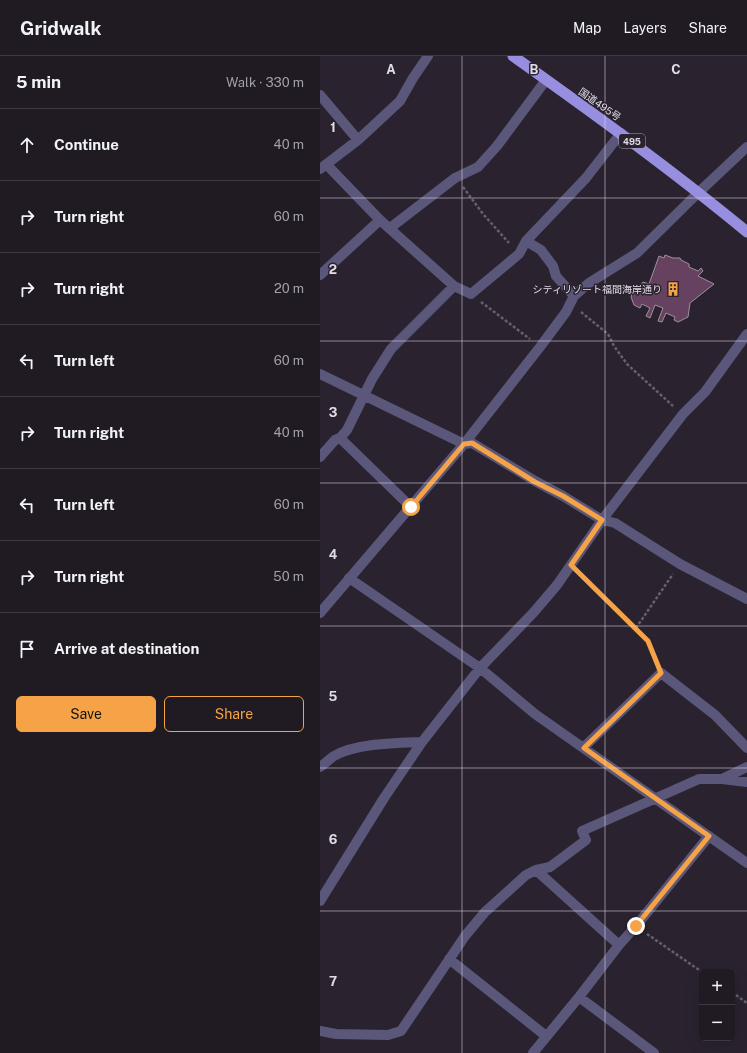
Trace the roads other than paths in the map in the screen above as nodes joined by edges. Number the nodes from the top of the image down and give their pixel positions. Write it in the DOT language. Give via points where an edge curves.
graph roads {
  1 [pos="428,56"];
  2 [pos="513,56"];
  3 [pos="546,80"];
  4 [pos="320,94"];
  5 [pos="621,133"];
  6 [pos="358,140"];
  7 [pos="747,147"];
  8 [pos="324,167"];
  9 [pos="699,192"];
  10 [pos="380,220"];
  11 [pos="390,228"];
  12 [pos="747,232"];
  13 [pos="526,241"];
  14 [pos="320,276"];
  15 [pos="454,286"];
  16 [pos="574,296"];
  17 [pos="747,334"];
  18 [pos="320,374"];
  19 [pos="364,396"];
  20 [pos="340,438"];
  21 [pos="464,444"];
  22 [pos="320,457"];
  23 [pos="411,507"];
  24 [pos="602,520"];
  25 [pos="349,578"];
  26 [pos="747,599"];
  27 [pos="320,613"];
  28 [pos="480,668"];
  29 [pos="422,742"];
  30 [pos="584,748"];
  31 [pos="747,748"];
  32 [pos="320,767"];
  33 [pos="747,767"];
  34 [pos="722,779"];
  35 [pos="747,782"];
  36 [pos="656,798"];
  37 [pos="709,836"];
  38 [pos="747,863"];
  39 [pos="536,870"];
  40 [pos="320,901"];
  41 [pos="619,944"];
  42 [pos="449,959"];
  43 [pos="579,997"];
  44 [pos="320,1032"];
  45 [pos="546,1036"];
  46 [pos="533,1053"];
  47 [pos="654,1053"];
  1 -- 6 [label="street" via="400,101"];
  2 -- 3 [label="highway, 国道495号 / 495"];
  3 -- 5 [label="highway, 国道495号 / 495"];
  3 -- 11 [label="street" via="497,146 478,167 456,178"];
  4 -- 6 [label="street"];
  5 -- 9 [label="highway, 国道495号 / 495"];
  5 -- 13 [label="street" via="586,178"];
  6 -- 8 [label="street"];
  7 -- 9 [label="street"];
  8 -- 10 [label="street"];
  9 -- 12 [label="highway, 国道495号 / 495"];
  9 -- 16 [label="street" via="637,253 589,283"];
  10 -- 11 [label="street"];
  10 -- 14 [label="street"];
  11 -- 15 [label="street"];
  13 -- 15 [label="street" via="519,254 471,294"];
  13 -- 16 [label="street" via="541,250 553,266 556,276"];
  15 -- 19 [label="street" via="391,349"];
  16 -- 21 [label="street" via="566,312 540,347"];
  17 -- 24 [label="street" via="705,392 683,414"];
  18 -- 19 [label="street"];
  19 -- 20 [label="street" via="348,430"];
  19 -- 21 [label="street"];
  20 -- 22 [label="street"];
  20 -- 23 [label="street"];
  21 -- 23 [label="street"];
  21 -- 24 [label="street" via="472,443"];
  23 -- 25 [label="street"];
  24 -- 26 [label="street" via="616,523 680,564"];
  24 -- 28 [label="street" via="557,585"];
  25 -- 27 [label="street"];
  25 -- 28 [label="street"];
  28 -- 29 [label="street"];
  28 -- 30 [label="street" via="535,714"];
  29 -- 32 [label="street" via="352,749 334,756"];
  29 -- 40 [label="street"];
  30 -- 31 [label="street" via="661,673 715,715"];
  30 -- 36 [label="street"];
  33 -- 34 [label="street"];
  34 -- 35 [label="street"];
  34 -- 36 [label="street" via="699,779"];
  36 -- 37 [label="street"];
  36 -- 39 [label="street" via="582,831 586,840 550,867"];
  37 -- 38 [label="street"];
  37 -- 41 [label="street"];
  39 -- 41 [label="street"];
  39 -- 42 [label="street" via="526,875 485,912"];
  41 -- 43 [label="street"];
  42 -- 44 [label="street" via="401,1031 388,1035"];
  42 -- 45 [label="street"];
  43 -- 45 [label="street"];
  43 -- 47 [label="street"];
  45 -- 46 [label="street"];
}
